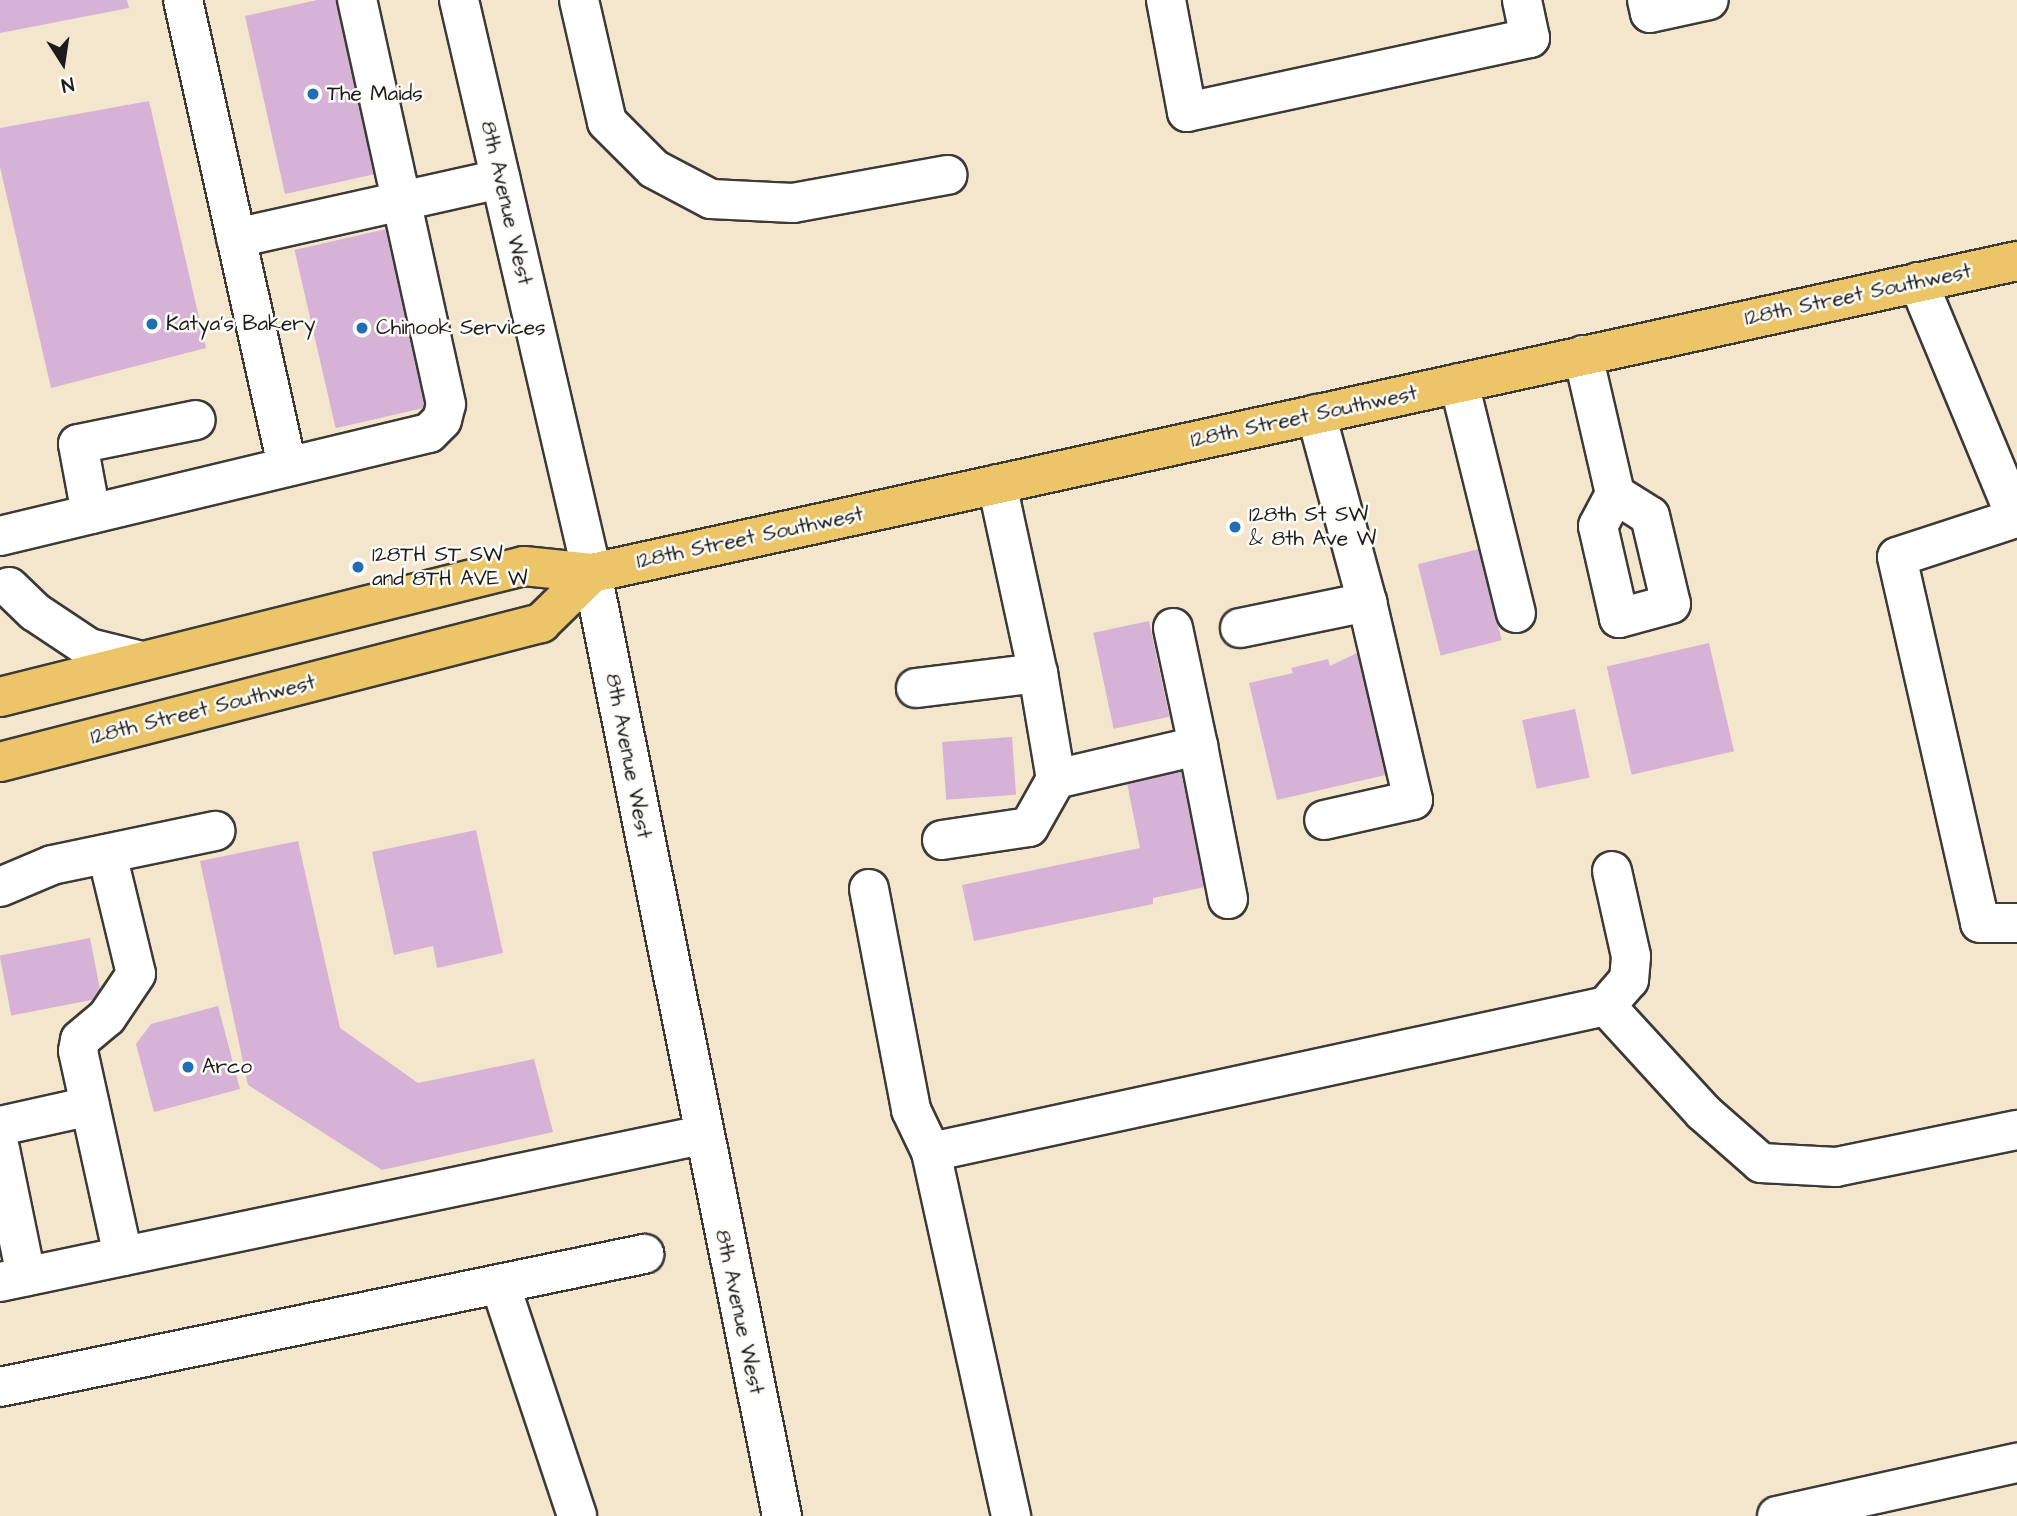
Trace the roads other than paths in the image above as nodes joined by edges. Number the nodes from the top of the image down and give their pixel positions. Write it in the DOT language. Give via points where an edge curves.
graph roads {
  1 [pos="183,0"];
  2 [pos="358,0"];
  3 [pos="459,0"];
  4 [pos="579,0"];
  5 [pos="1166,0"];
  6 [pos="1522,0"];
  7 [pos="1647,0"];
  8 [pos="1709,0"];
  9 [pos="947,174"];
  10 [pos="500,179"];
  11 [pos="401,200"];
  12 [pos="236,238"];
  13 [pos="2017,261"];
  14 [pos="1918,282"];
  15 [pos="1583,355"];
  16 [pos="1459,383"];
  17 [pos="1316,414"];
  18 [pos="195,420"];
  19 [pos="287,467"];
  20 [pos="997,484"];
  21 [pos="1615,495"];
  22 [pos="91,514"];
  23 [pos="2016,519"];
  24 [pos="0,538"];
  25 [pos="592,573"];
  26 [pos="9,587"];
  27 [pos="1367,602"];
  28 [pos="1516,612"];
  29 [pos="0,623"];
  30 [pos="1173,628"];
  31 [pos="1240,628"];
  32 [pos="142,661"];
  33 [pos="1038,673"];
  34 [pos="916,688"];
  35 [pos="0,698"];
  36 [pos="1198,746"];
  37 [pos="0,762"];
  38 [pos="1056,779"];
  39 [pos="1324,820"];
  40 [pos="215,831"];
  41 [pos="942,840"];
  42 [pos="107,854"];
  43 [pos="1612,871"];
  44 [pos="0,887"];
  45 [pos="869,889"];
  46 [pos="1228,899"];
  47 [pos="2017,923"];
  48 [pos="1606,1006"];
  49 [pos="90,1107"];
  50 [pos="0,1126"];
  51 [pos="2017,1130"];
  52 [pos="702,1135"];
  53 [pos="0,1149"];
  54 [pos="931,1152"];
  55 [pos="644,1254"];
  56 [pos="123,1256"];
  57 [pos="13,1279"];
  58 [pos="500,1284"];
  59 [pos="0,1387"];
  60 [pos="2017,1463"];
  61 [pos="577,1516"];
  62 [pos="782,1516"];
  63 [pos="1011,1516"];
  64 [pos="1777,1516"];
  1 -- 12 [label="street"];
  2 -- 11 [label="street"];
  3 -- 10 [label="street, 8th Avenue West"];
  4 -- 9 [label="street" via="607,122 654,169 711,199 793,203"];
  5 -- 6 [label="street" via="1187,112 1530,38"];
  7 -- 8 [label="street" via="1650,13"];
  10 -- 11 [label="street"];
  10 -- 25 [label="street, 8th Avenue West"];
  11 -- 12 [label="street"];
  11 -- 19 [label="street" via="446,404 442,420 429,433"];
  12 -- 19 [label="street"];
  13 -- 14 [label="main road, 128th Street Southwest"];
  14 -- 15 [label="main road, 128th Street Southwest"];
  14 -- 23 [label="street"];
  15 -- 16 [label="main road, 128th Street Southwest"];
  15 -- 21 [label="street"];
  16 -- 17 [label="main road, 128th Street Southwest"];
  16 -- 28 [label="street"];
  17 -- 20 [label="main road, 128th Street Southwest"];
  17 -- 27 [label="street"];
  18 -- 22 [label="street" via="78,444"];
  19 -- 22 [label="street"];
  20 -- 25 [label="main road, 128th Street Southwest"];
  20 -- 33 [label="street"];
  22 -- 24 [label="street"];
  23 -- 47 [label="street" via="1897,557 1980,923"];
  24 -- 26 [label="street"];
  25 -- 32 [label="main road, 128th Street Southwest" via="524,566"];
  25 -- 37 [label="main road, 128th Street Southwest" via="541,623"];
  25 -- 52 [label="street, 8th Avenue West"];
  26 -- 29 [label="street"];
  26 -- 32 [label="street" via="35,612 89,648"];
  27 -- 31 [label="street"];
  27 -- 39 [label="street" via="1413,800"];
  30 -- 36 [label="street"];
  32 -- 35 [label="main road, 128th Street Southwest"];
  33 -- 34 [label="street"];
  33 -- 38 [label="street"];
  36 -- 38 [label="street"];
  36 -- 46 [label="street"];
  38 -- 41 [label="street" via="1029,827"];
  40 -- 42 [label="street"];
  42 -- 44 [label="street" via="51,865"];
  42 -- 49 [label="street" via="136,974 107,1017 80,1040"];
  43 -- 48 [label="street" via="1631,956 1629,980"];
  45 -- 54 [label="street" via="911,1111"];
  48 -- 51 [label="street" via="1703,1112 1761,1163 1836,1167"];
  48 -- 54 [label="street"];
  49 -- 50 [label="street"];
  49 -- 56 [label="street"];
  52 -- 56 [label="street"];
  52 -- 62 [label="street, 8th Avenue West"];
  53 -- 57 [label="street"];
  54 -- 63 [label="street"];
  55 -- 58 [label="street"];
  56 -- 57 [label="street"];
  58 -- 59 [label="street"];
  58 -- 61 [label="street"];
  60 -- 64 [label="street"];
}
